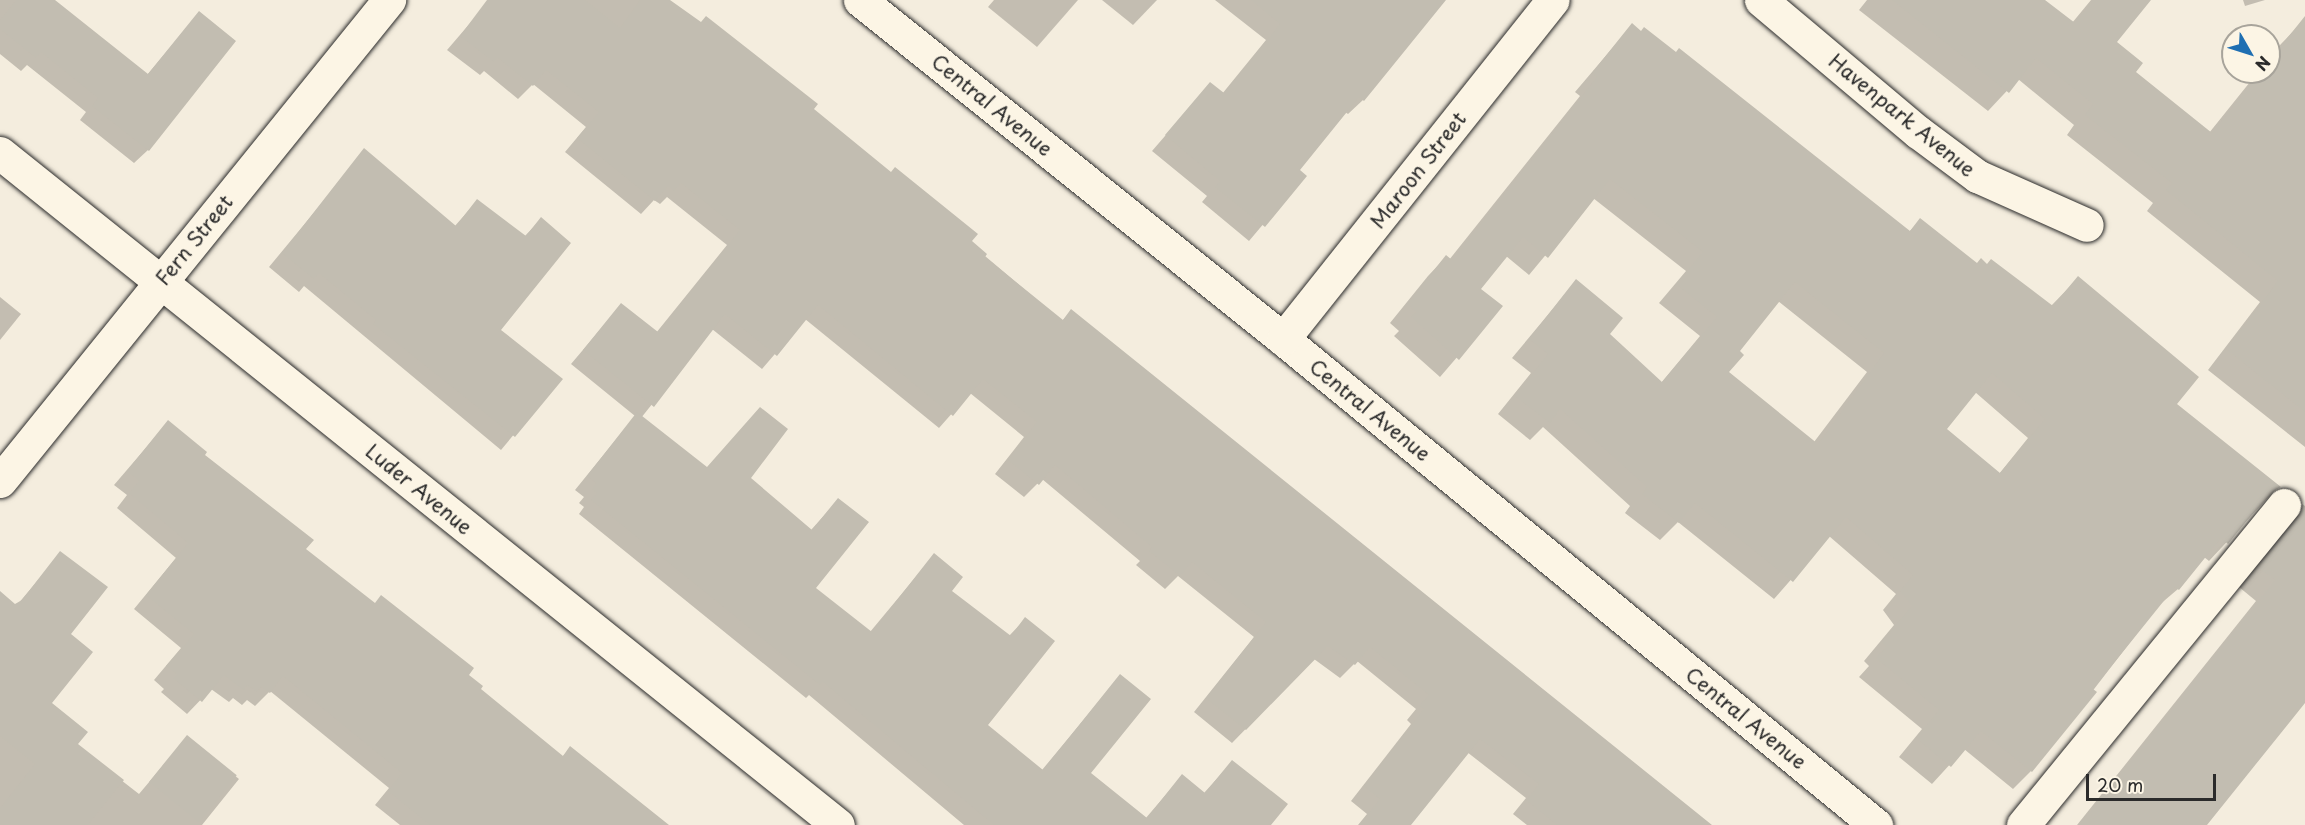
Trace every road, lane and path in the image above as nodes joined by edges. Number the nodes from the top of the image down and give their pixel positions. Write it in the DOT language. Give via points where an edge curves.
graph roads {
  1 [pos="389,0"];
  2 [pos="860,0"];
  3 [pos="1553,0"];
  4 [pos="1761,0"];
  5 [pos="0,153"];
  6 [pos="2087,225"];
  7 [pos="161,282"];
  8 [pos="1283,339"];
  9 [pos="0,481"];
  10 [pos="2284,505"];
  11 [pos="838,825"];
  12 [pos="1876,825"];
  13 [pos="2023,825"];
  1 -- 7 [label="street, Fern Street"];
  2 -- 8 [label="street, Central Avenue"];
  3 -- 8 [label="street, Maroon Street"];
  4 -- 6 [label="street, Havenpark Avenue" via="1918,132 1977,176"];
  5 -- 7 [label="street, Luder Avenue"];
  7 -- 9 [label="street, Fern Street"];
  7 -- 11 [label="street, Luder Avenue"];
  8 -- 12 [label="street, Central Avenue"];
  10 -- 13 [label="street"];
}
